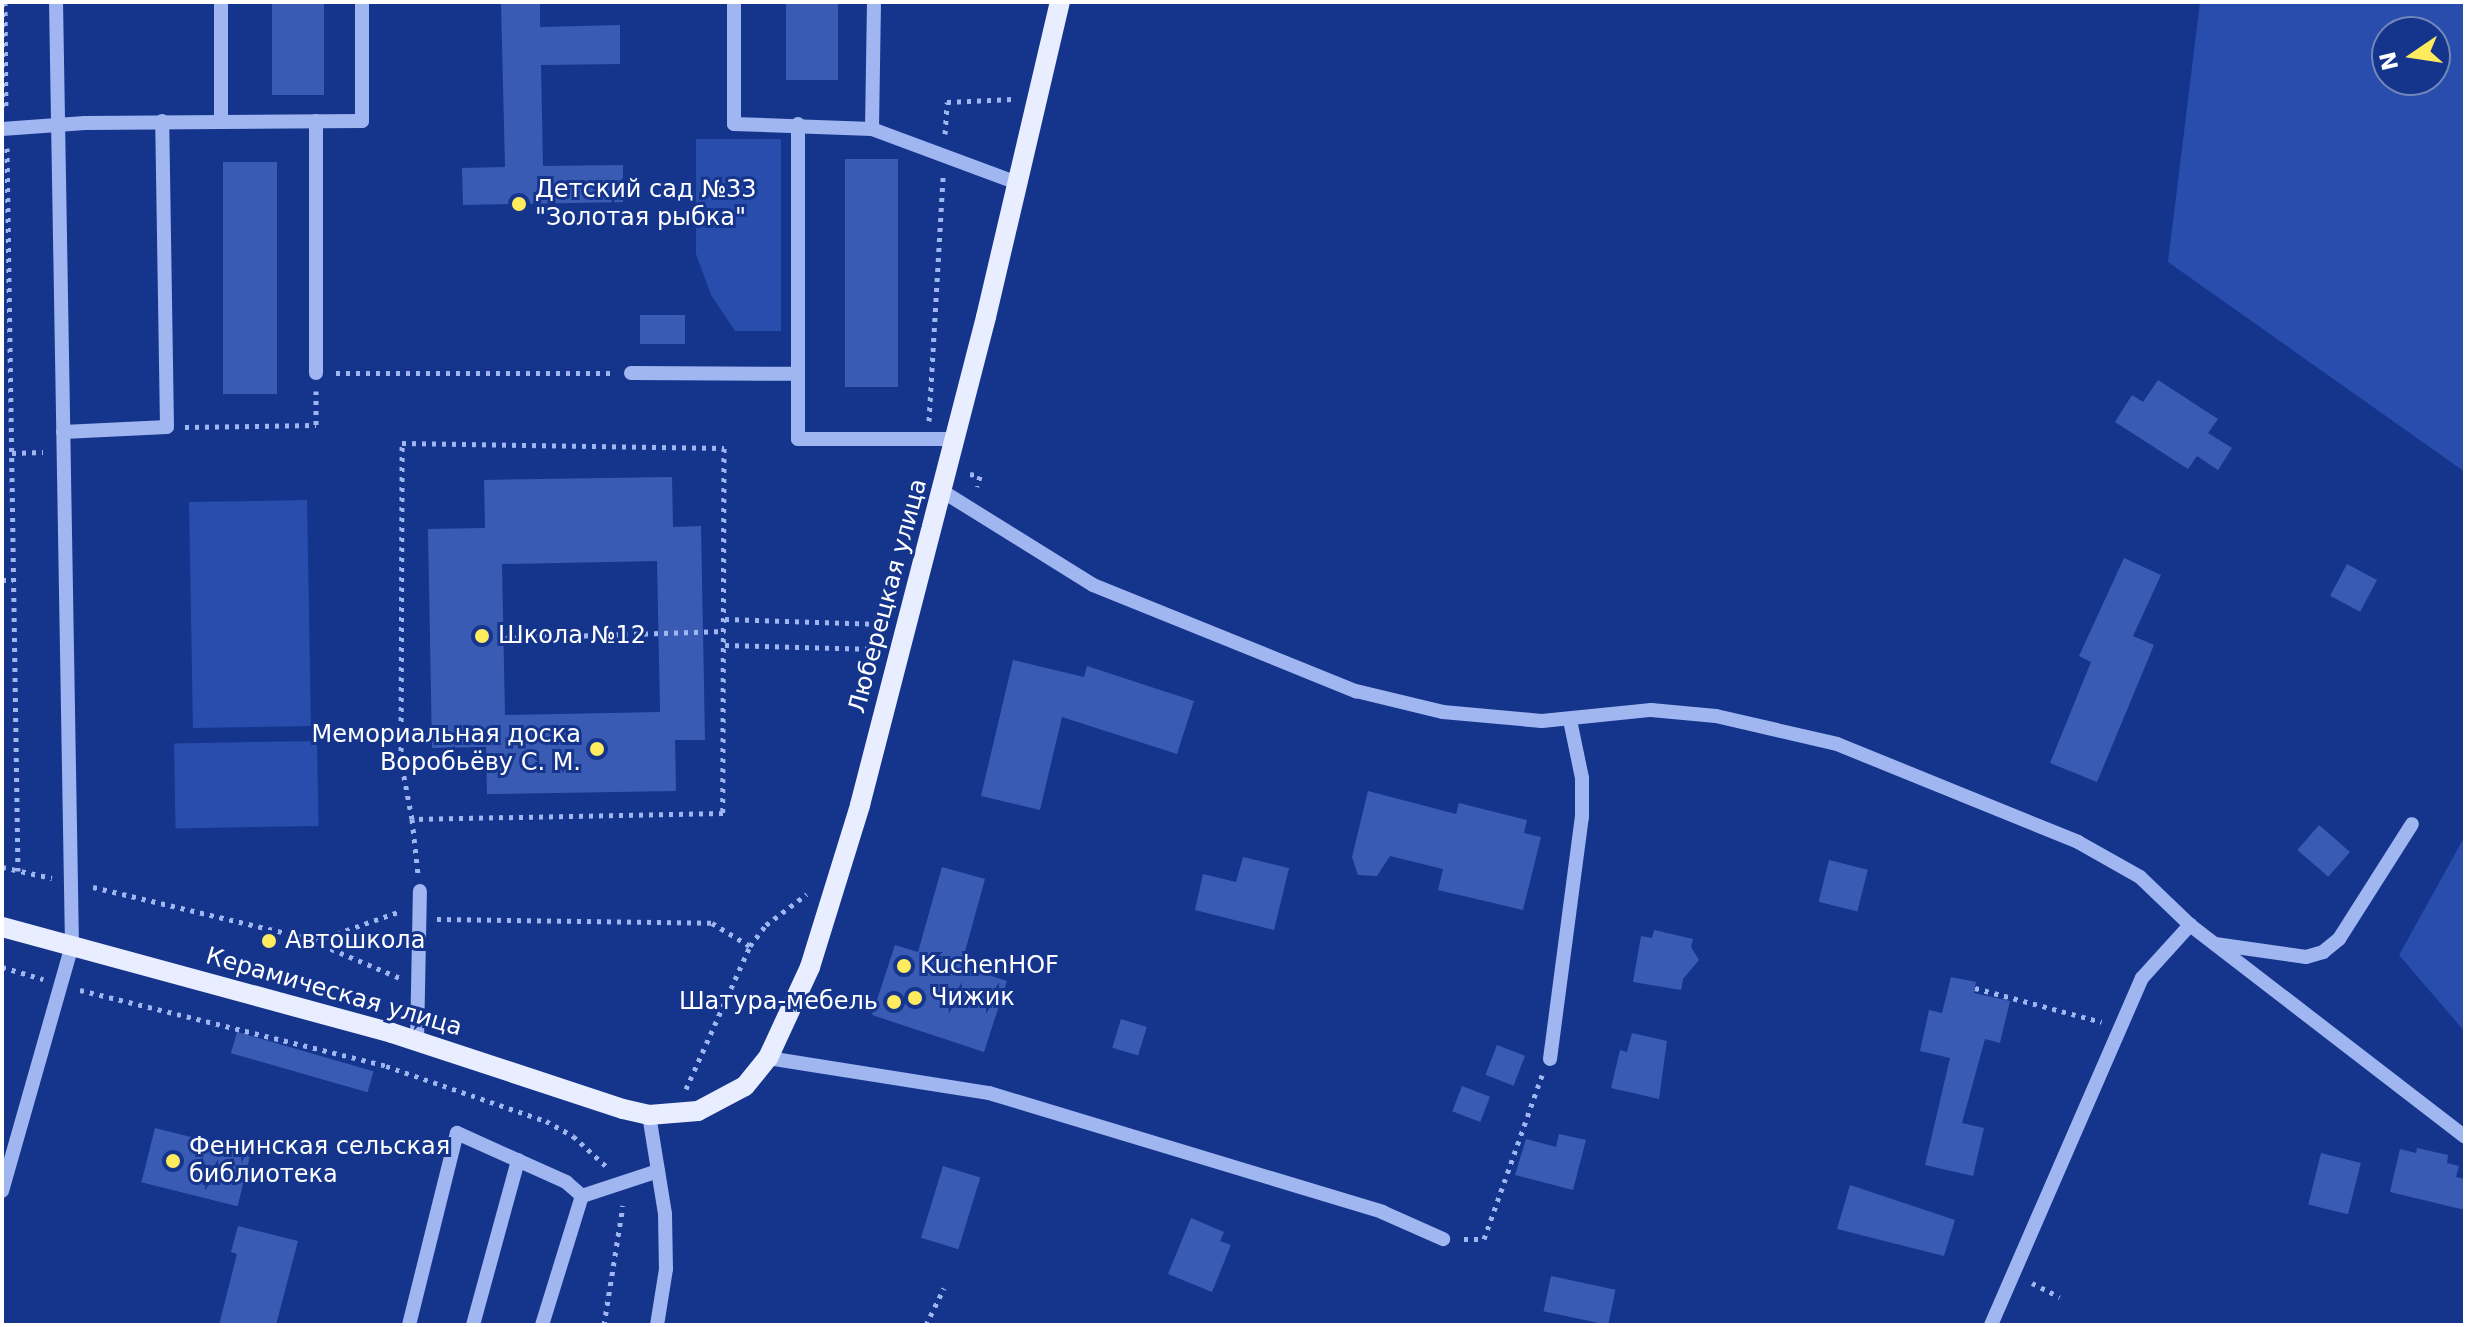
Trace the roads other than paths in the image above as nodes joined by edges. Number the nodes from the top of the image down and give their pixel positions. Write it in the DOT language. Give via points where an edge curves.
graph roads {
  1 [pos="56,2"];
  2 [pos="221,2"];
  3 [pos="362,2"];
  4 [pos="734,2"];
  5 [pos="874,2"];
  6 [pos="1060,2"];
  7 [pos="221,120"];
  8 [pos="162,121"];
  9 [pos="316,121"];
  10 [pos="798,124"];
  11 [pos="58,125"];
  12 [pos="4,129"];
  13 [pos="872,129"];
  14 [pos="1017,183"];
  15 [pos="316,373"];
  16 [pos="631,373"];
  17 [pos="798,374"];
  18 [pos="63,432"];
  19 [pos="955,439"];
  20 [pos="942,491"];
  21 [pos="1570,720"];
  22 [pos="2412,824"];
  23 [pos="420,891"];
  24 [pos="2190,925"];
  25 [pos="2,927"];
  26 [pos="2214,944"];
  27 [pos="72,946"];
  28 [pos="417,1042"];
  29 [pos="768,1058"];
  30 [pos="1550,1059"];
  31 [pos="649,1115"];
  32 [pos="2465,1137"];
  33 [pos="518,1160"];
  34 [pos="658,1171"];
  35 [pos="2,1191"];
  36 [pos="582,1196"];
  37 [pos="1443,1239"];
  38 [pos="409,1325"];
  39 [pos="473,1325"];
  40 [pos="542,1325"];
  41 [pos="657,1325"];
  42 [pos="1991,1325"];
  1 -- 11 [label="street"];
  2 -- 7 [label="street"];
  3 -- 9 [label="street" via="362,121"];
  4 -- 10 [label="street" via="734,124"];
  5 -- 13 [label="street"];
  6 -- 14 [label="main road, Люберецкая улица"];
  7 -- 8 [label="street"];
  7 -- 9 [label="street"];
  8 -- 11 [label="street"];
  8 -- 18 [label="street" via="167,427"];
  9 -- 15 [label="street"];
  10 -- 13 [label="street"];
  10 -- 17 [label="street"];
  11 -- 12 [label="street"];
  11 -- 18 [label="street"];
  13 -- 14 [label="street"];
  14 -- 19 [label="main road, Люберецкая улица"];
  16 -- 17 [label="street"];
  17 -- 19 [label="street" via="798,439"];
  18 -- 27 [label="street"];
  19 -- 20 [label="main road, Люберецкая улица"];
  20 -- 21 [label="street" via="1093,585 1356,691 1443,712"];
  20 -- 29 [label="main road, Люберецкая улица" via="833,895 810,967"];
  21 -- 24 [label="street" via="1686,711 1837,744 2113,859"];
  21 -- 30 [label="street" via="1582,778 1582,817"];
  22 -- 26 [label="street" via="2339,939 2323,952 2306,957"];
  23 -- 28 [label="street"];
  24 -- 26 [label="street"];
  24 -- 42 [label="street" via="2142,978"];
  25 -- 27 [label="main road, Керамическая улица"];
  26 -- 32 [label="street"];
  27 -- 28 [label="main road, Керамическая улица"];
  27 -- 35 [label="street"];
  28 -- 31 [label="main road, Керамическая улица"];
  29 -- 31 [label="main road, Люберецкая улица" via="745,1086 718,1103 674,1115"];
  29 -- 37 [label="street" via="989,1093 1382,1212"];
  31 -- 34 [label="street"];
  33 -- 36 [label="street" via="566,1182"];
  33 -- 38 [label="street" via="457,1133"];
  33 -- 39 [label="street"];
  34 -- 36 [label="street"];
  34 -- 41 [label="street" via="666,1269"];
  36 -- 40 [label="street"];
}
